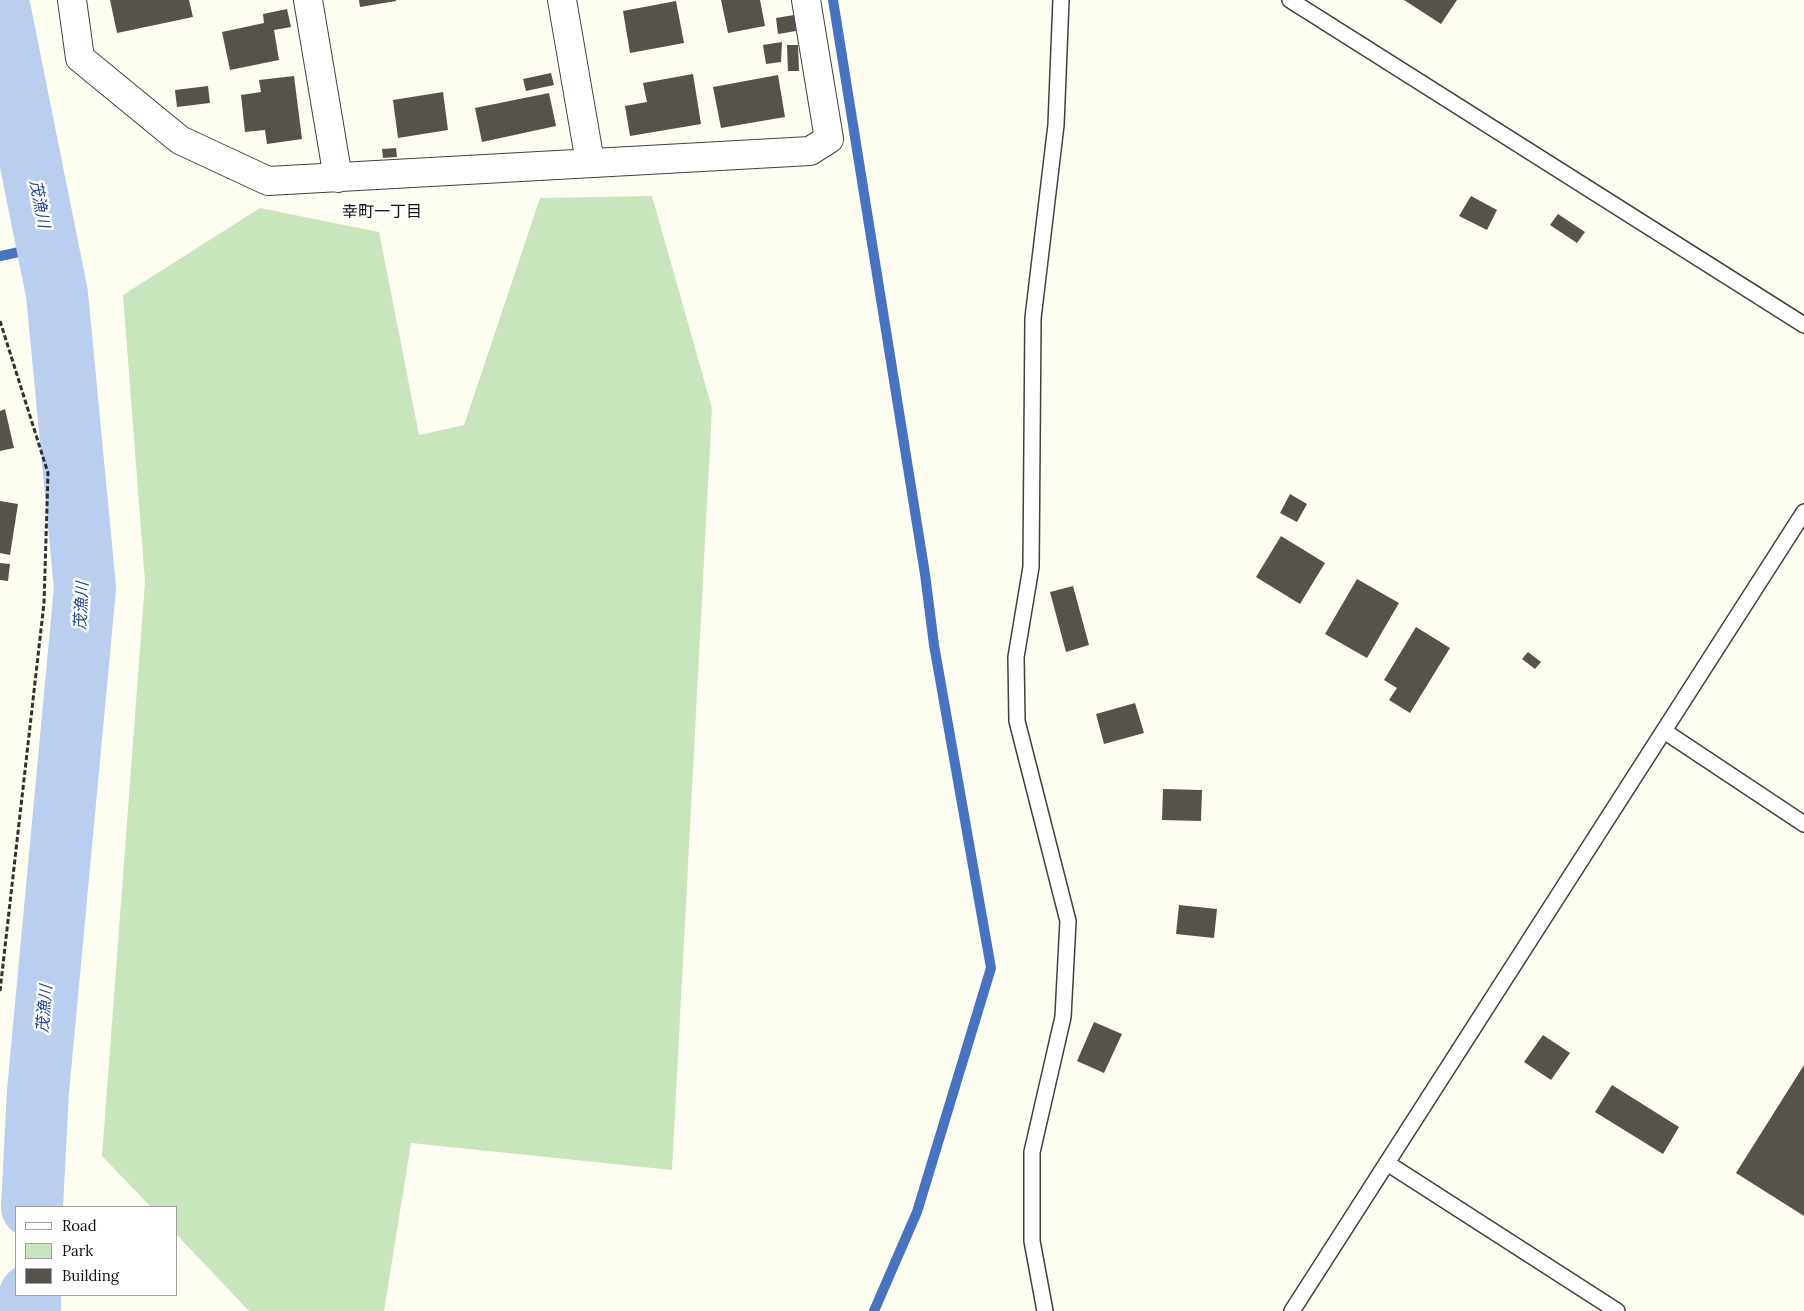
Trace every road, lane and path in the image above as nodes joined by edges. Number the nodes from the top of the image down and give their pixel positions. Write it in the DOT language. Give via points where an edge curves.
graph roads {
  1 [pos="72,0"];
  2 [pos="308,0"];
  3 [pos="562,0"];
  4 [pos="806,0"];
  5 [pos="1061,0"];
  6 [pos="1290,0"];
  7 [pos="590,162"];
  8 [pos="338,178"];
  9 [pos="0,321"];
  10 [pos="1804,325"];
  11 [pos="1802,518"];
  12 [pos="1664,731"];
  13 [pos="1804,824"];
  14 [pos="0,991"];
  15 [pos="1387,1163"];
  16 [pos="1045,1311"];
  17 [pos="1292,1311"];
  18 [pos="1617,1311"];
  1 -- 8 [label="street" via="80,58 180,140 268,181"];
  2 -- 8 [label="street"];
  3 -- 7 [label="street"];
  4 -- 7 [label="street" via="829,139 810,151"];
  5 -- 16 [label="lane" via="1056,125 1032,318 1031,567 1016,657 1016,721 1068,921 1063,1016 1032,1152 1032,1241"];
  6 -- 10 [label="lane"];
  7 -- 8 [label="street"];
  9 -- 14 [label="path" via="48,473 44,603"];
  11 -- 12 [label="lane"];
  12 -- 13 [label="lane"];
  12 -- 15 [label="lane"];
  15 -- 17 [label="lane"];
  15 -- 18 [label="lane"];
}
